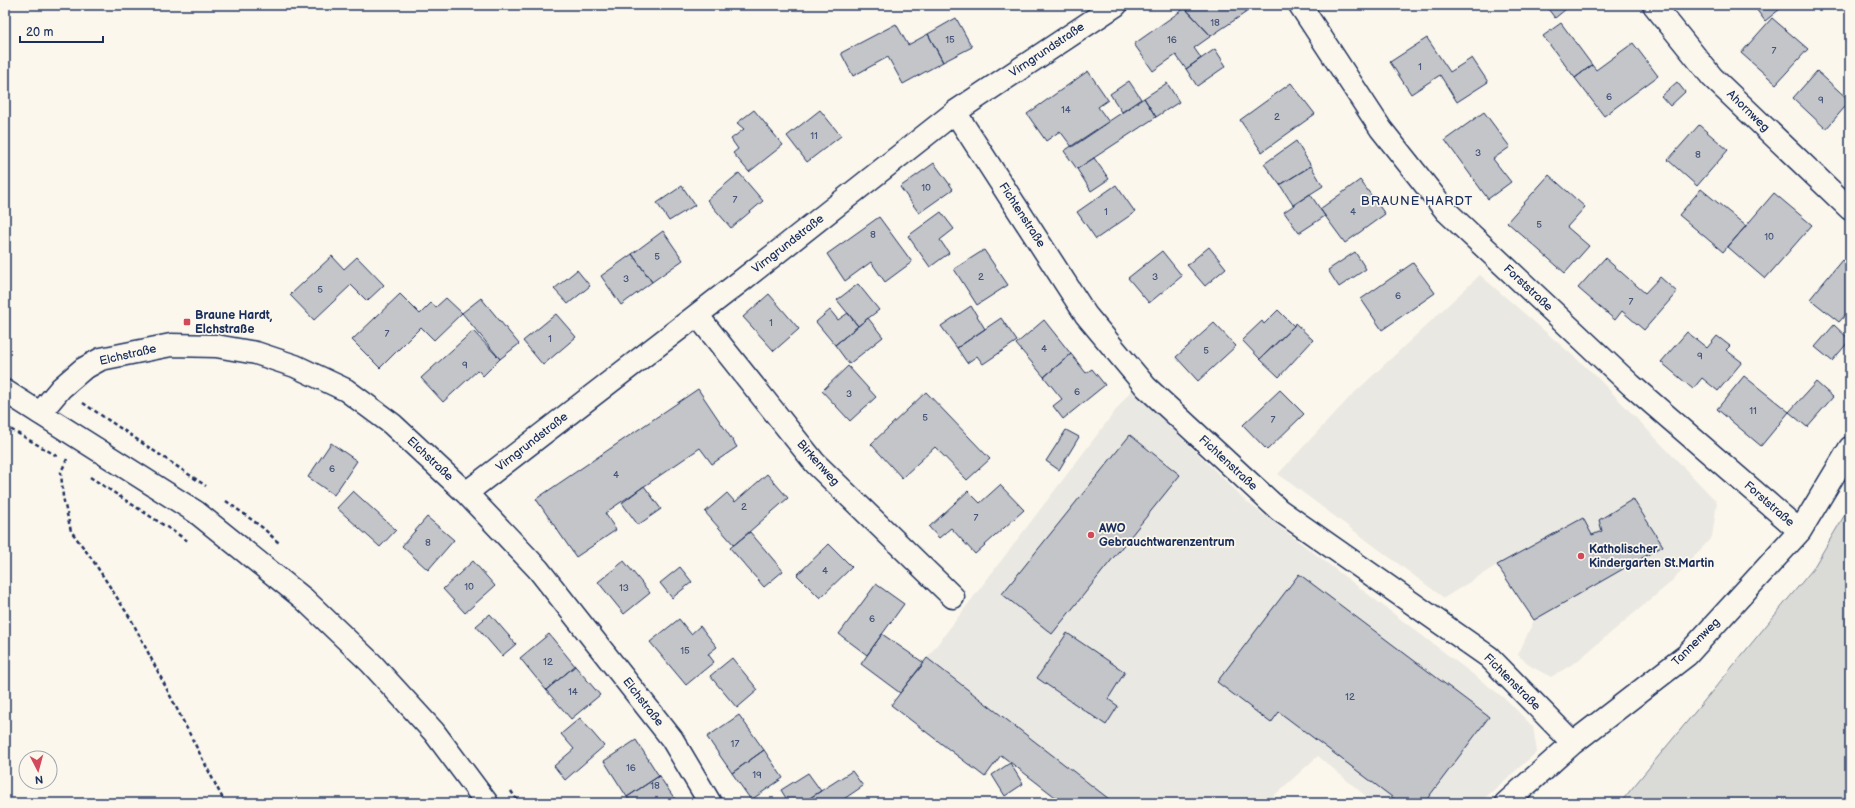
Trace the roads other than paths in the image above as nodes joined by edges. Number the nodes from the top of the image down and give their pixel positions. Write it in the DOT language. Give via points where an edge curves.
graph roads {
  1 [pos="1116,5"];
  2 [pos="1300,5"];
  3 [pos="1654,5"];
  4 [pos="955,112"];
  5 [pos="1850,209"];
  6 [pos="697,315"];
  7 [pos="5,391"];
  8 [pos="40,413"];
  9 [pos="1850,448"];
  10 [pos="466,493"];
  11 [pos="1800,531"];
  12 [pos="953,597"];
  13 [pos="1573,743"];
  14 [pos="488,803"];
  15 [pos="710,803"];
  16 [pos="1506,803"];
  1 -- 4 [label="street, Virngrundstraße"];
  2 -- 11 [label="street, Forststraße" via="1381,129 1446,211 1631,385"];
  3 -- 5 [label="street, Ahornweg" via="1712,77"];
  4 -- 6 [label="street, Virngrundstraße"];
  4 -- 13 [label="street, Fichtenstraße" via="1086,315 1146,386 1279,510 1489,657"];
  6 -- 10 [label="street, Virngrundstraße"];
  6 -- 12 [label="street, Birkenweg" via="815,463"];
  7 -- 8 [label="street"];
  8 -- 10 [label="street, Elchstraße" via="61,388 83,369 101,359 171,346 216,346 256,353 295,366 346,390 392,424"];
  8 -- 14 [label="street" via="196,512 304,599 371,663 423,721"];
  9 -- 11 [label="street, Tannenweg"];
  10 -- 15 [label="street, Elchstraße" via="538,569 668,733"];
  11 -- 13 [label="street, Tannenweg" via="1687,655"];
  13 -- 16 [label="street, Tannenweg"];
}
